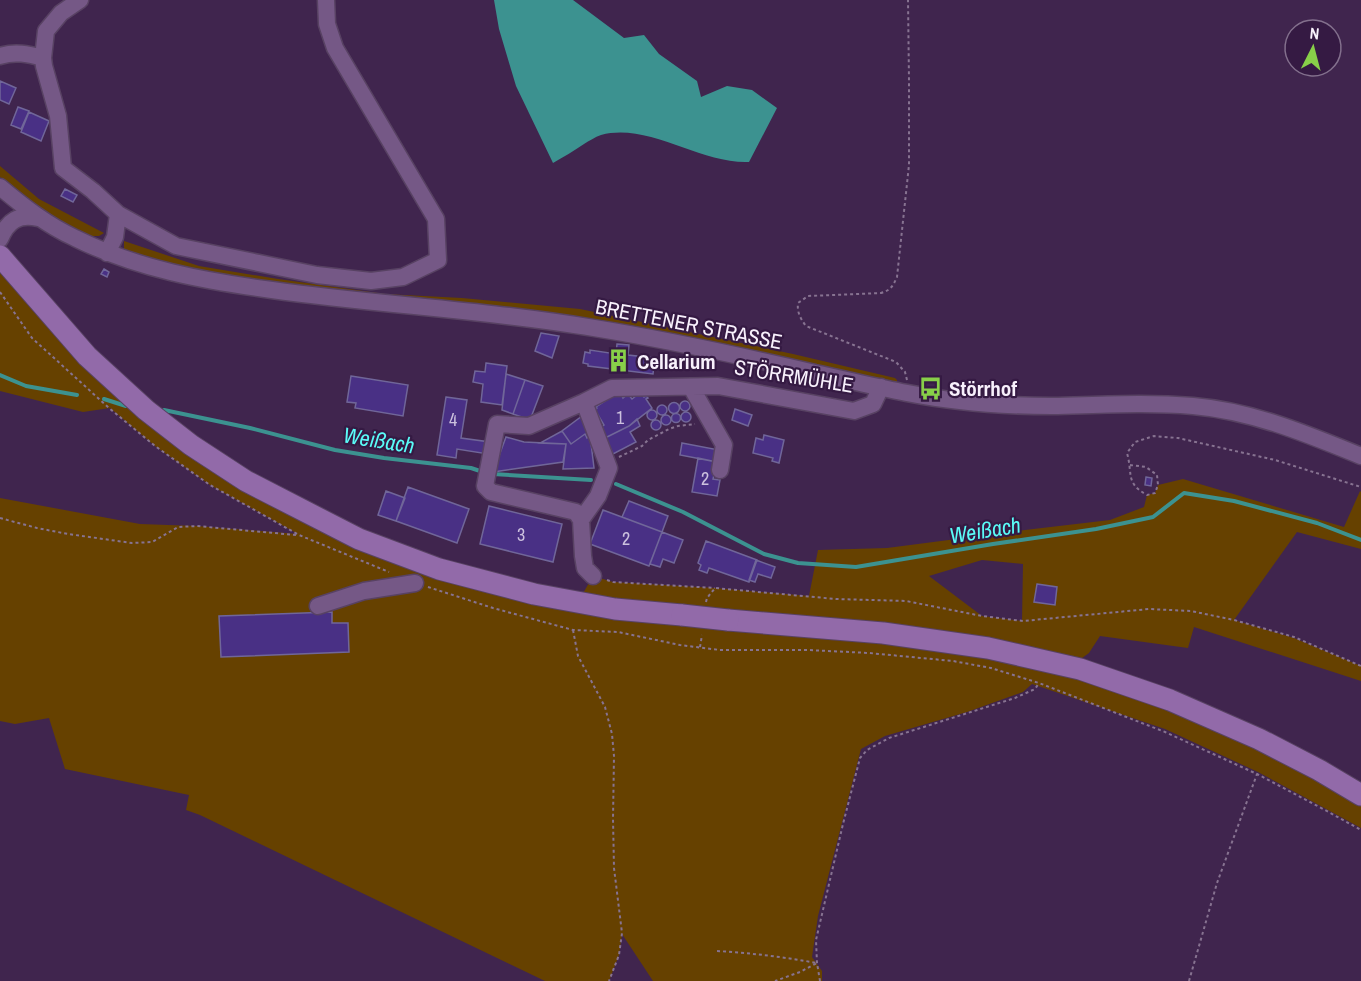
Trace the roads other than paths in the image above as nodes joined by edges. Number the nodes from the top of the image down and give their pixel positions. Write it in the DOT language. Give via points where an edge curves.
graph roads {
  1 [pos="80,0"];
  2 [pos="326,0"];
  3 [pos="59,6"];
  4 [pos="0,56"];
  5 [pos="43,58"];
  6 [pos="0,187"];
  7 [pos="0,199"];
  8 [pos="17,202"];
  9 [pos="118,214"];
  10 [pos="38,218"];
  11 [pos="0,239"];
  12 [pos="108,253"];
  13 [pos="0,256"];
  14 [pos="691,387"];
  15 [pos="881,387"];
  16 [pos="584,402"];
  17 [pos="1361,456"];
  18 [pos="720,470"];
  19 [pos="581,520"];
  20 [pos="593,576"];
  21 [pos="415,583"];
  22 [pos="318,606"];
  23 [pos="1361,795"];
  1 -- 3 [label="street"];
  2 -- 9 [label="street" via="327,24 335,48 436,219 438,260 403,277 371,281 317,275 176,246"];
  3 -- 5 [label="street" via="46,31"];
  4 -- 5 [label="street" via="23,52"];
  5 -- 9 [label="street" via="58,116 63,168"];
  6 -- 8 [label="street, BRETTENER STRASSE"];
  7 -- 8 [label="street"];
  8 -- 10 [label="street, BRETTENER STRASSE"];
  9 -- 12 [label="street"];
  10 -- 11 [label="street" via="16,218"];
  10 -- 12 [label="street, BRETTENER STRASSE"];
  12 -- 15 [label="street, BRETTENER STRASSE" via="211,282 601,329"];
  13 -- 23 [label="main road, bridge" via="87,356 146,410 237,475 360,539 439,569 534,594 615,609 883,633 988,648 1080,669 1170,700 1260,739"];
  14 -- 15 [label="street, STÖRRMÜHLE" via="718,386 854,411 873,404"];
  14 -- 16 [label="street, STÖRRMÜHLE" via="612,388"];
  14 -- 18 [label="street" via="724,445"];
  15 -- 17 [label="street, BRETTENER STRASSE" via="999,404 1197,406 1301,431"];
  16 -- 19 [label="street" via="609,468 598,496"];
  16 -- 19 [label="street, STÖRRMÜHLE" via="529,426 497,423 485,486 491,492 576,512"];
  19 -- 20 [label="street" via="582,556 585,568"];
  21 -- 22 [label="street" via="364,591"];
}
